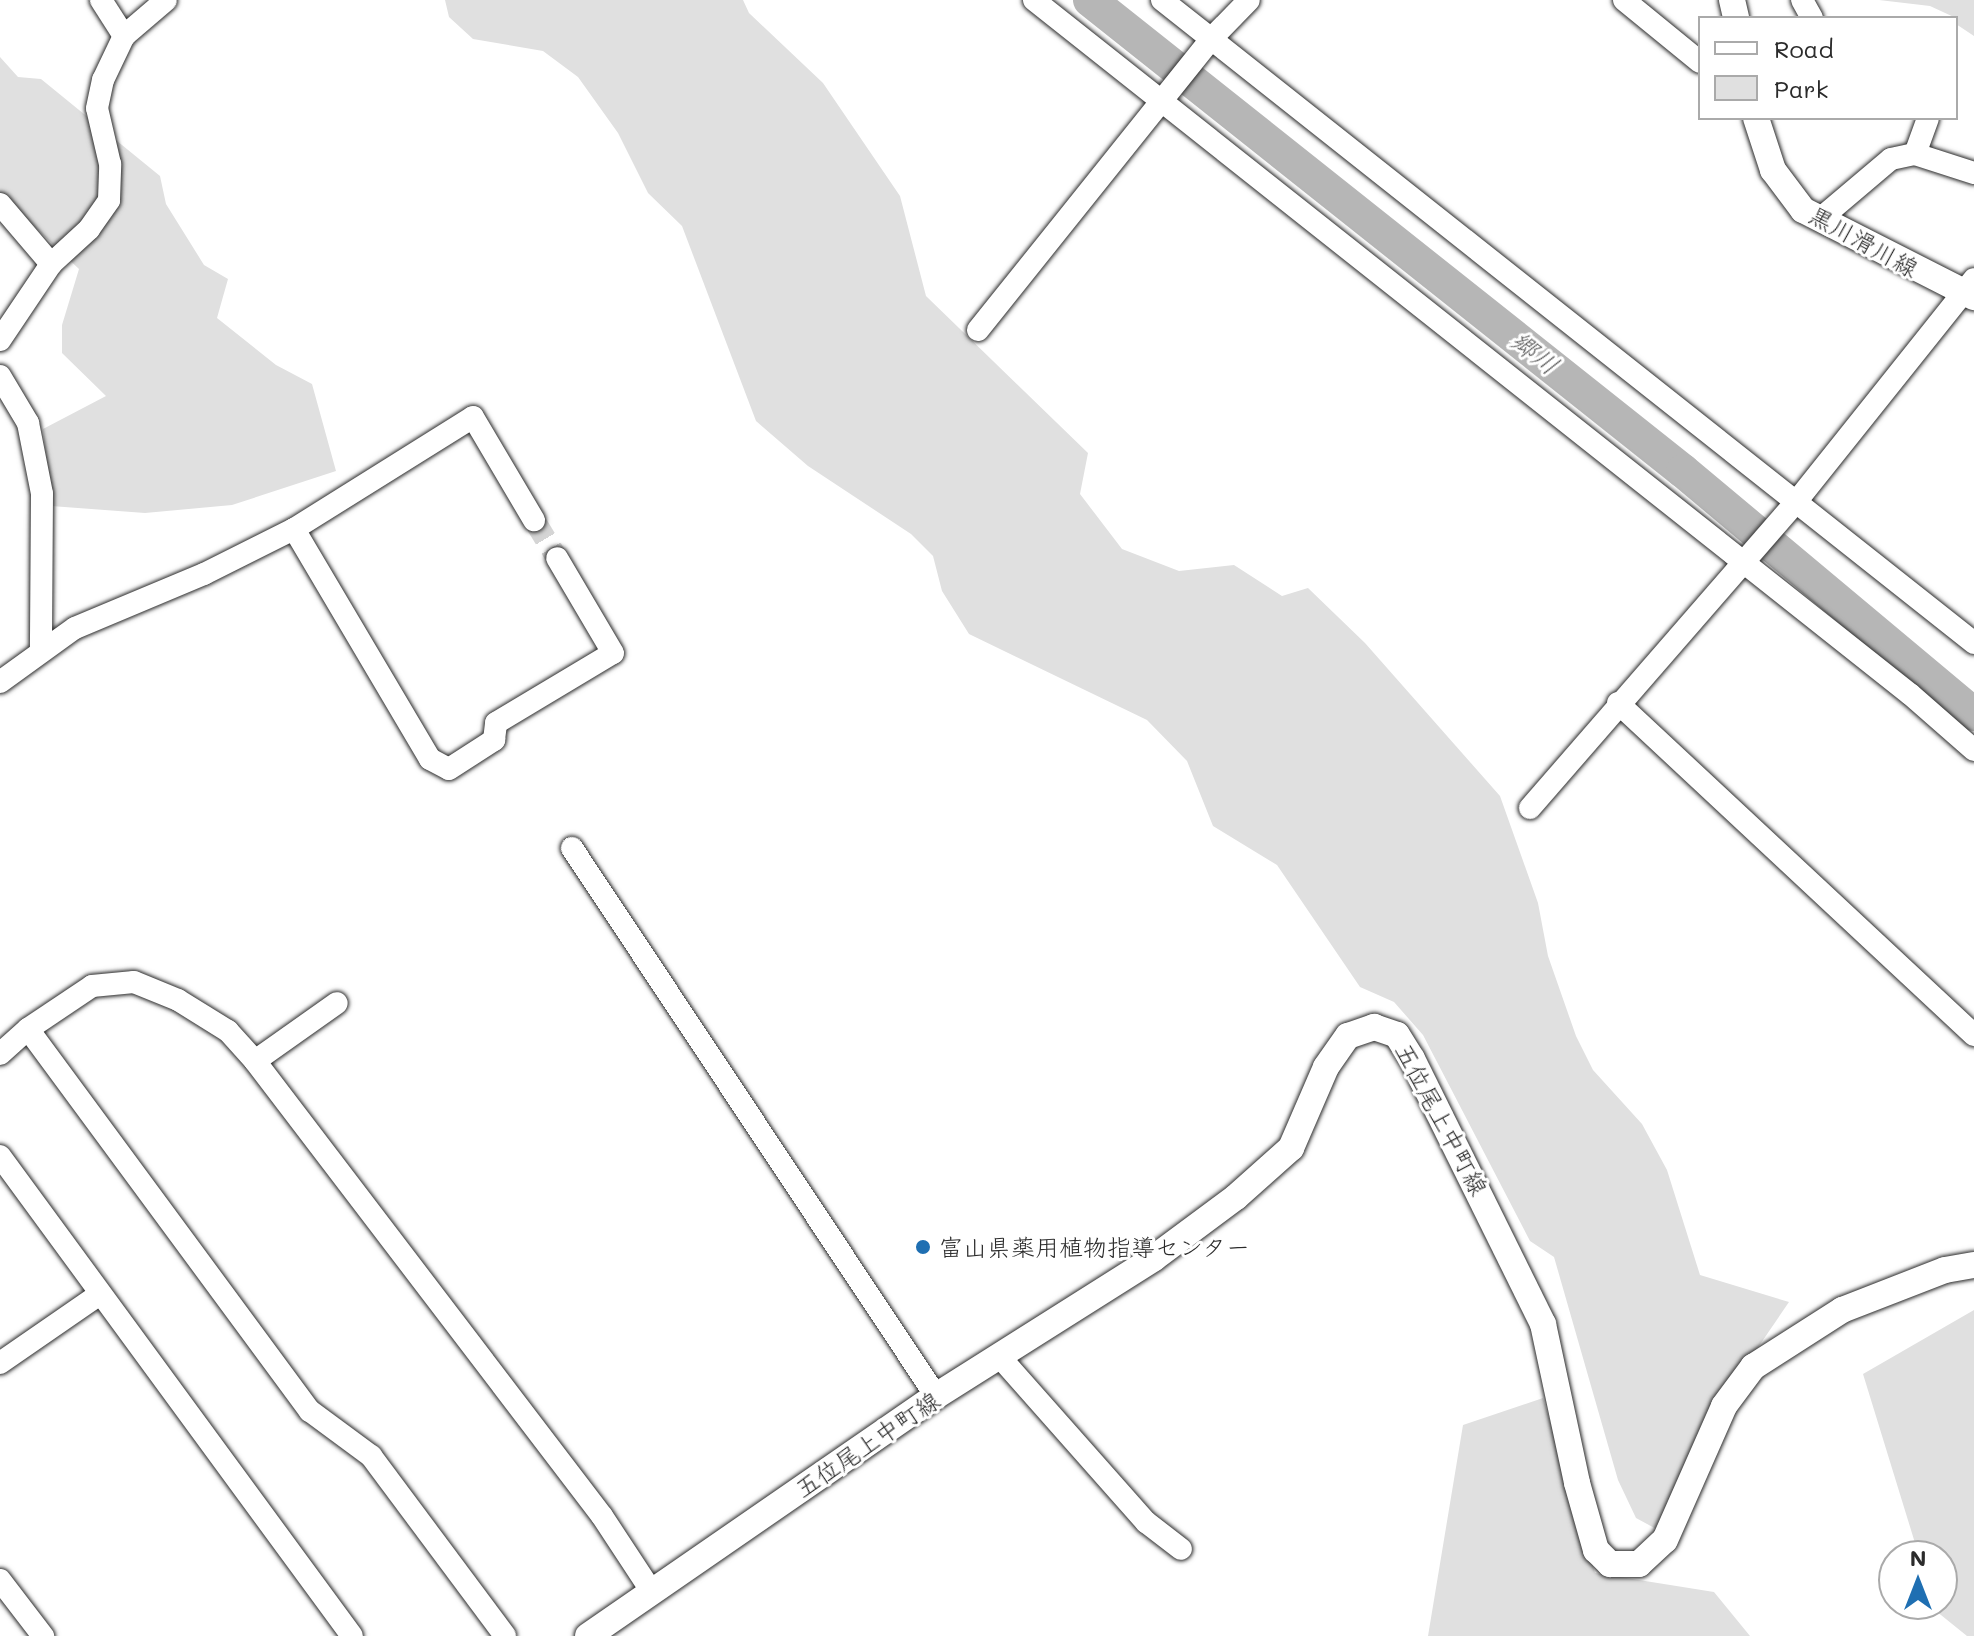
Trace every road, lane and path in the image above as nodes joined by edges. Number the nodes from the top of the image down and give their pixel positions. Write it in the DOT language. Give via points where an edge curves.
graph roads {
  1 [pos="101,0"];
  2 [pos="166,0"];
  3 [pos="1034,0"];
  4 [pos="1162,0"];
  5 [pos="1249,0"];
  6 [pos="1624,0"];
  7 [pos="124,36"];
  8 [pos="1211,39"];
  9 [pos="1698,60"];
  10 [pos="1160,103"];
  11 [pos="1757,120"];
  12 [pos="1927,120"];
  13 [pos="1915,154"];
  14 [pos="1974,173"];
  15 [pos="0,204"];
  16 [pos="1820,219"];
  17 [pos="51,264"];
  18 [pos="1971,290"];
  19 [pos="978,330"];
  20 [pos="0,340"];
  21 [pos="0,376"];
  22 [pos="1796,502"];
  23 [pos="534,520"];
  24 [pos="294,529"];
  25 [pos="557,558"];
  26 [pos="1743,562"];
  27 [pos="1974,643"];
  28 [pos="41,651"];
  29 [pos="0,682"];
  30 [pos="1618,703"];
  31 [pos="1974,750"];
  32 [pos="1530,808"];
  33 [pos="572,848"];
  34 [pos="337,1003"];
  35 [pos="28,1029"];
  36 [pos="1974,1035"];
  37 [pos="0,1054"];
  38 [pos="255,1061"];
  39 [pos="0,1156"];
  40 [pos="1974,1265"];
  41 [pos="100,1294"];
  42 [pos="999,1356"];
  43 [pos="0,1363"];
  44 [pos="936,1396"];
  45 [pos="1181,1549"];
  46 [pos="0,1580"];
  47 [pos="652,1592"];
  48 [pos="43,1636"];
  49 [pos="352,1636"];
  50 [pos="505,1636"];
  51 [pos="588,1636"];
  1 -- 7 [label="street"];
  2 -- 7 [label="street"];
  3 -- 10 [label="street"];
  4 -- 8 [label="street"];
  5 -- 8 [label="street"];
  6 -- 9 [label="street"];
  7 -- 17 [label="street" via="112,53 97,108 110,164 109,200 89,229"];
  8 -- 10 [label="street"];
  8 -- 22 [label="street"];
  10 -- 19 [label="street"];
  10 -- 26 [label="street"];
  11 -- 16 [label="main road, 黒川滑川線" via="1773,170 1803,210"];
  12 -- 13 [label="street"];
  13 -- 14 [label="street"];
  13 -- 16 [label="street" via="1891,159 1870,173"];
  15 -- 17 [label="street"];
  16 -- 18 [label="main road, 黒川滑川線"];
  17 -- 20 [label="street"];
  18 -- 22 [label="street"];
  21 -- 28 [label="street" via="28,423 42,494"];
  22 -- 26 [label="street"];
  22 -- 27 [label="street"];
  23 -- 24 [label="street" via="473,417"];
  24 -- 25 [label="street" via="430,759 449,769 494,740 496,723 613,653"];
  24 -- 28 [label="street" via="75,628"];
  26 -- 30 [label="street"];
  26 -- 31 [label="street"];
  28 -- 29 [label="street"];
  30 -- 32 [label="street"];
  30 -- 36 [label="street"];
  33 -- 44 [label="street"];
  34 -- 38 [label="street"];
  35 -- 37 [label="street"];
  35 -- 38 [label="street" via="92,986 134,982 178,1000 228,1031"];
  35 -- 50 [label="street" via="310,1411 371,1456"];
  38 -- 47 [label="street" via="602,1516"];
  39 -- 41 [label="street"];
  40 -- 42 [label="main road, 五位尾上中町線" via="1945,1270 1842,1310 1753,1367 1724,1406 1665,1540 1639,1564 1610,1564 1596,1550 1543,1324 1412,1059 1397,1035 1374,1027 1348,1036 1326,1067 1291,1148 1236,1197 1154,1258"];
  41 -- 43 [label="street"];
  41 -- 49 [label="street"];
  42 -- 44 [label="main road, 五位尾上中町線"];
  42 -- 45 [label="street" via="1146,1522"];
  44 -- 47 [label="main road, 五位尾上中町線"];
  46 -- 48 [label="street"];
  47 -- 51 [label="main road, 五位尾上中町線"];
}
